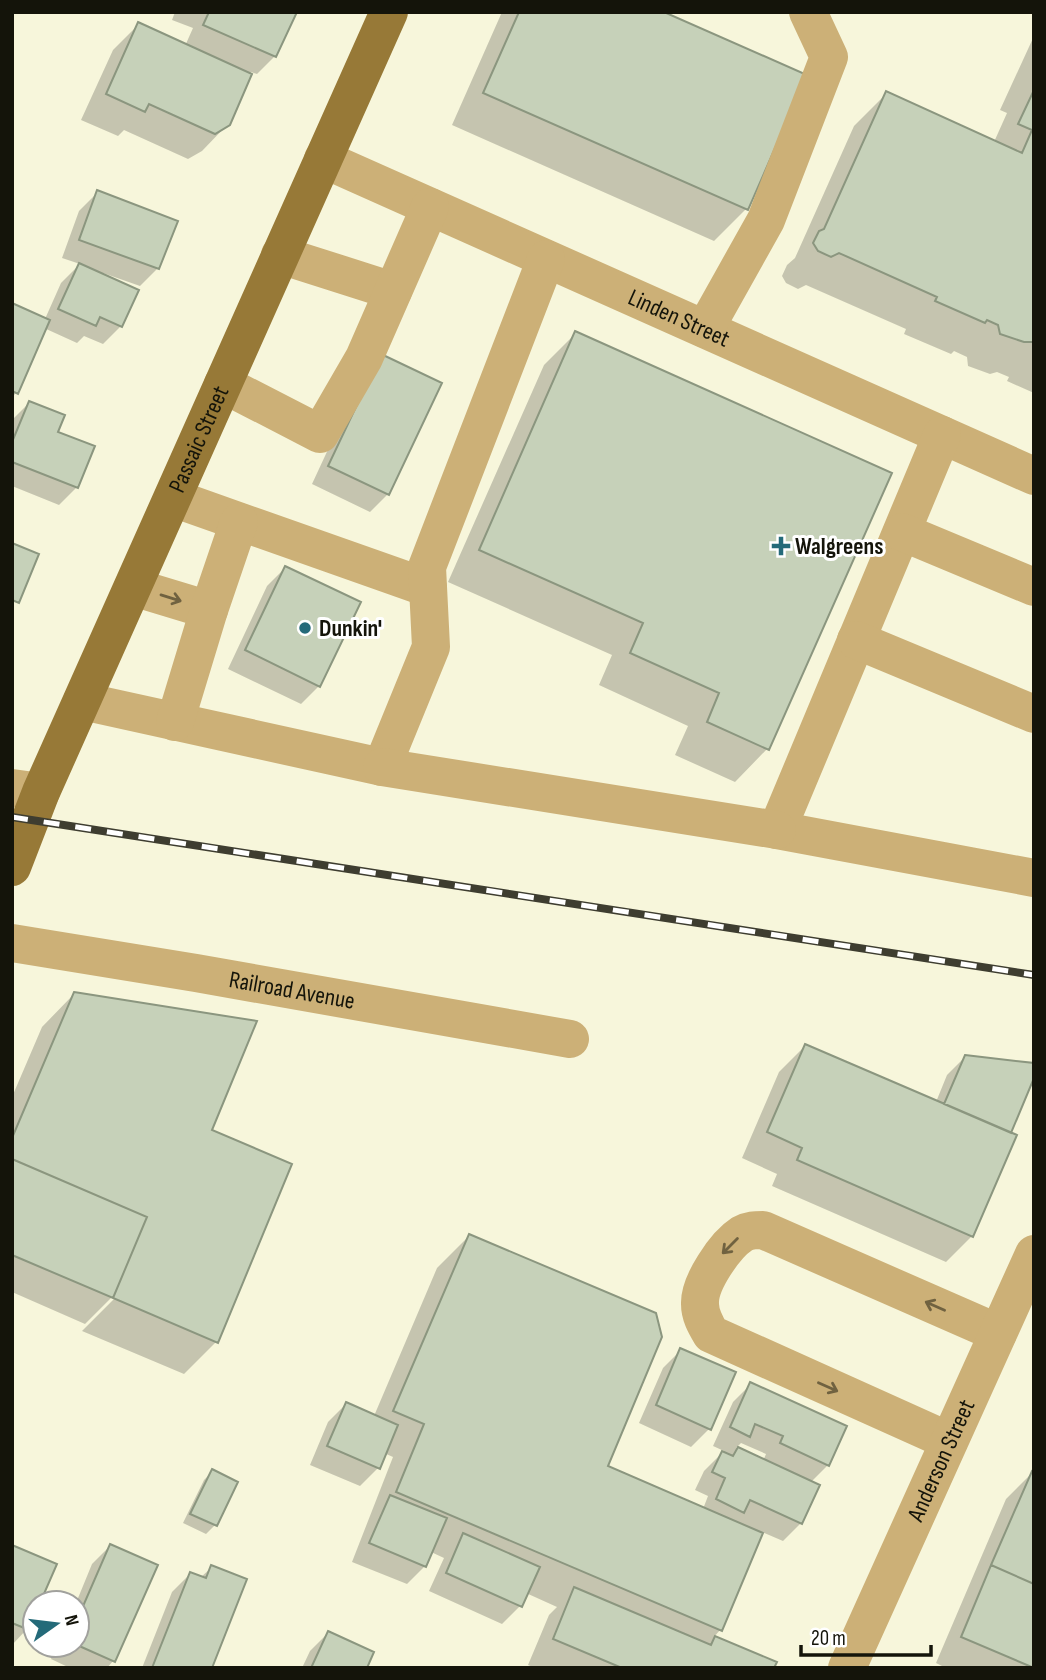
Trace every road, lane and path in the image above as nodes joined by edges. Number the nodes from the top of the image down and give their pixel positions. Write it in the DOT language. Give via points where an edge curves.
graph roads {
  1 [pos="389,12"];
  2 [pos="808,12"];
  3 [pos="323,159"];
  4 [pos="430,207"];
  5 [pos="280,256"];
  6 [pos="546,259"];
  7 [pos="393,291"];
  8 [pos="705,329"];
  9 [pos="223,384"];
  10 [pos="942,435"];
  11 [pos="1034,476"];
  12 [pos="173,498"];
  13 [pos="239,522"];
  14 [pos="902,532"];
  15 [pos="133,587"];
  16 [pos="1034,587"];
  17 [pos="428,588"];
  18 [pos="209,610"];
  19 [pos="856,640"];
  20 [pos="82,701"];
  21 [pos="1034,714"];
  22 [pos="175,722"];
  23 [pos="382,767"];
  24 [pos="27,790"];
  25 [pos="776,830"];
  26 [pos="13,866"];
  27 [pos="1034,878"];
  28 [pos="12,943"];
  29 [pos="570,1039"];
  30 [pos="1034,1254"];
  31 [pos="998,1333"];
  32 [pos="949,1441"];
  33 [pos="847,1668"];
  1 -- 3 [label="main road, Passaic Street"];
  2 -- 8 [label="street" via="829,57 766,220"];
  3 -- 4 [label="street, Linden Street"];
  3 -- 5 [label="main road, Passaic Street"];
  4 -- 6 [label="street, Linden Street"];
  4 -- 7 [label="street"];
  5 -- 7 [label="street"];
  5 -- 9 [label="main road, Passaic Street"];
  6 -- 8 [label="street, Linden Street"];
  6 -- 17 [label="street" via="427,568"];
  7 -- 9 [label="street" via="364,358 320,434"];
  8 -- 10 [label="street, Linden Street"];
  9 -- 12 [label="main road, Passaic Street"];
  10 -- 11 [label="street, Linden Street"];
  10 -- 14 [label="street"];
  12 -- 13 [label="street"];
  12 -- 15 [label="main road, Passaic Street"];
  13 -- 17 [label="street"];
  13 -- 18 [label="street"];
  14 -- 16 [label="street"];
  14 -- 19 [label="street"];
  15 -- 18 [label="street, one-way"];
  15 -- 20 [label="main road, Passaic Street"];
  17 -- 23 [label="street" via="432,647"];
  18 -- 22 [label="street"];
  19 -- 21 [label="street"];
  19 -- 25 [label="street"];
  20 -- 22 [label="street"];
  20 -- 24 [label="main road, Passaic Street"];
  22 -- 23 [label="street"];
  23 -- 25 [label="street"];
  24 -- 26 [label="main road, Passaic Street"];
  25 -- 27 [label="street"];
  28 -- 29 [label="street, Railroad Avenue"];
  30 -- 31 [label="street, Anderson Street"];
  31 -- 32 [label="street, Anderson Street"];
  31 -- 32 [label="street, one-way" via="763,1230 741,1235 720,1256 710,1275 700,1301 711,1334"];
  32 -- 33 [label="street, Anderson Street"];
}
